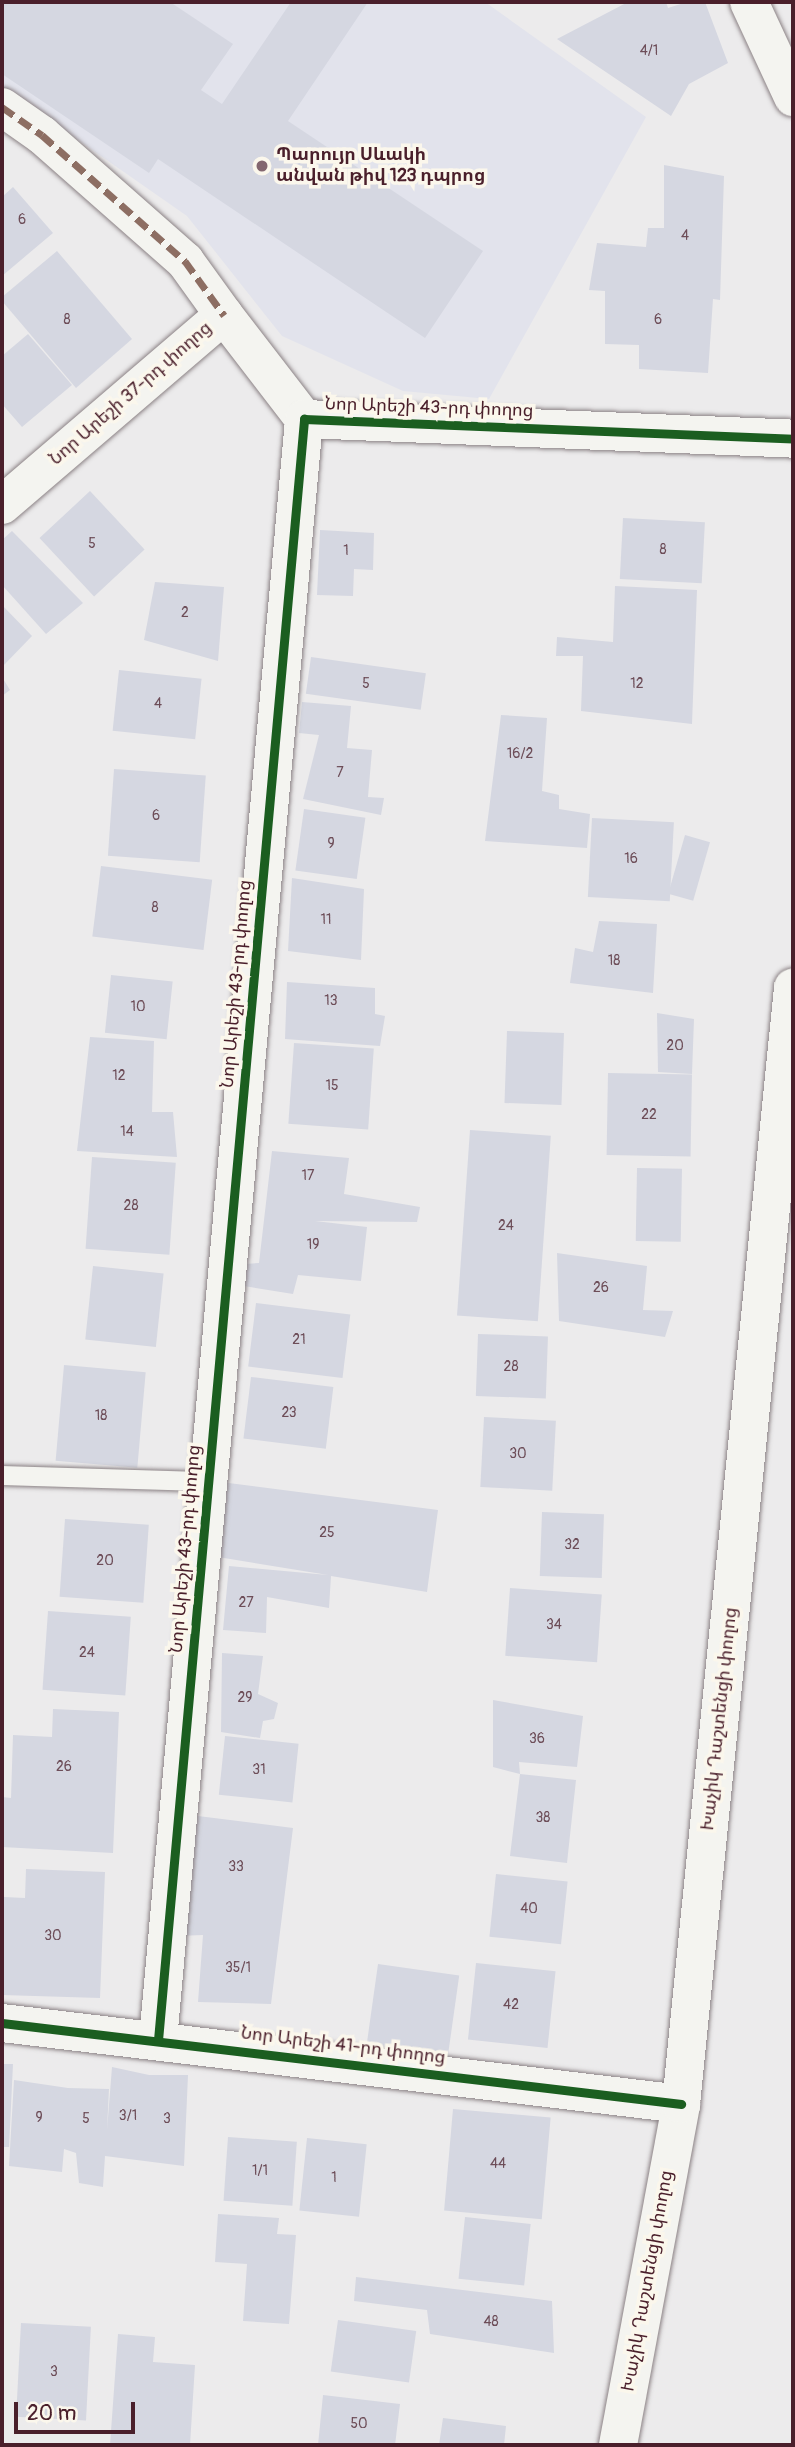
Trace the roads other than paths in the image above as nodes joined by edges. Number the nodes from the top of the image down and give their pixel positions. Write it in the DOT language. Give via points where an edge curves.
graph roads {
  1 [pos="749,2"];
  2 [pos="770,2"];
  3 [pos="793,95"];
  4 [pos="2,107"];
  5 [pos="224,315"];
  6 [pos="304,419"];
  7 [pos="793,439"];
  8 [pos="2,505"];
  9 [pos="793,988"];
  10 [pos="2,1475"];
  11 [pos="208,1481"];
  12 [pos="2,2023"];
  13 [pos="158,2040"];
  14 [pos="681,2104"];
  15 [pos="618,2445"];
  1 -- 3 [label="street"];
  2 -- 3 [label="street"];
  4 -- 5 [label="street" via="42,135 185,261"];
  5 -- 6 [label="street, Նոր Արեշի 37-րդ փողոց"];
  5 -- 8 [label="street, Նոր Արեշի 37-րդ փողոց"];
  6 -- 7 [label="street, Նոր Արեշի 43-րդ փողոց"];
  6 -- 11 [label="street, Նոր Արեշի 43-րդ փողոց"];
  9 -- 14 [label="street, Խաչիկ Դաշտենցի փողոց"];
  10 -- 11 [label="lane"];
  11 -- 13 [label="street, Նոր Արեշի 43-րդ փողոց"];
  12 -- 13 [label="street, Նոր Արեշի 41-րդ փողոց"];
  13 -- 14 [label="street, Նոր Արեշի 41-րդ փողոց"];
  14 -- 15 [label="street, Խաչիկ Դաշտենցի փողոց"];
}
